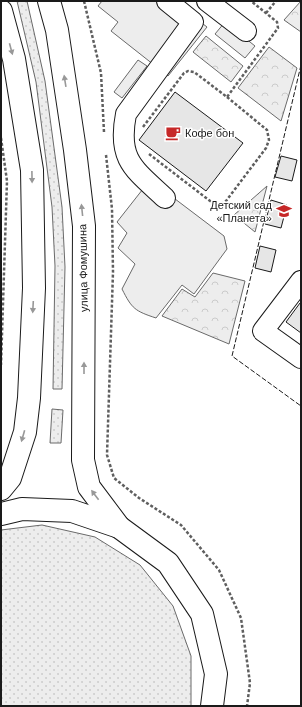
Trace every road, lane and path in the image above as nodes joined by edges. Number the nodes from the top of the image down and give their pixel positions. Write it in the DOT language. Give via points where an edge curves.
graph roads {
  1 [pos="48,1"];
  2 [pos="84,1"];
  3 [pos="167,1"];
  4 [pos="207,1"];
  5 [pos="251,1"];
  6 [pos="276,1"];
  7 [pos="1,11"];
  8 [pos="266,13"];
  9 [pos="246,31"];
  10 [pos="227,97"];
  11 [pos="141,131"];
  12 [pos="1,138"];
  13 [pos="104,139"];
  14 [pos="105,147"];
  15 [pos="144,151"];
  16 [pos="165,198"];
  17 [pos="301,281"];
  18 [pos="301,358"];
  19 [pos="1,365"];
  20 [pos="1,489"];
  21 [pos="1,514"];
  22 [pos="119,527"];
  23 [pos="212,706"];
  24 [pos="247,706"];
  22 -- 1 [label="main road, улица Фомушина, one-way" via="89,487 83,460 84,226 57,30"];
  2 -- 13 [label="path" via="102,73"];
  3 -- 16 [label="lane" via="193,22 126,114 123,131 124,149 132,166"];
  4 -- 9 [label="lane"];
  5 -- 8 [label="path"];
  6 -- 8 [label="path"];
  7 -- 20 [label="main road, one-way" via="14,59 32,170 34,288 25,432 10,478"];
  8 -- 10 [label="path" via="277,22 276,32"];
  10 -- 11 [label="path" via="194,72 188,71"];
  10 -- 15 [label="path" via="267,130 269,140 266,148 226,201 219,206"];
  12 -- 19 [label="path" via="7,181"];
  14 -- 24 [label="path" via="112,209 113,272 107,455 114,478 139,498 181,525 219,570 241,618 250,684"];
  17 -- 18 [label="lane" via="263,331"];
  21 -- 22 [label="main road" via="22,509 72,511"];
  22 -- 23 [label="main road" via="168,563 202,614 216,674"];
}
